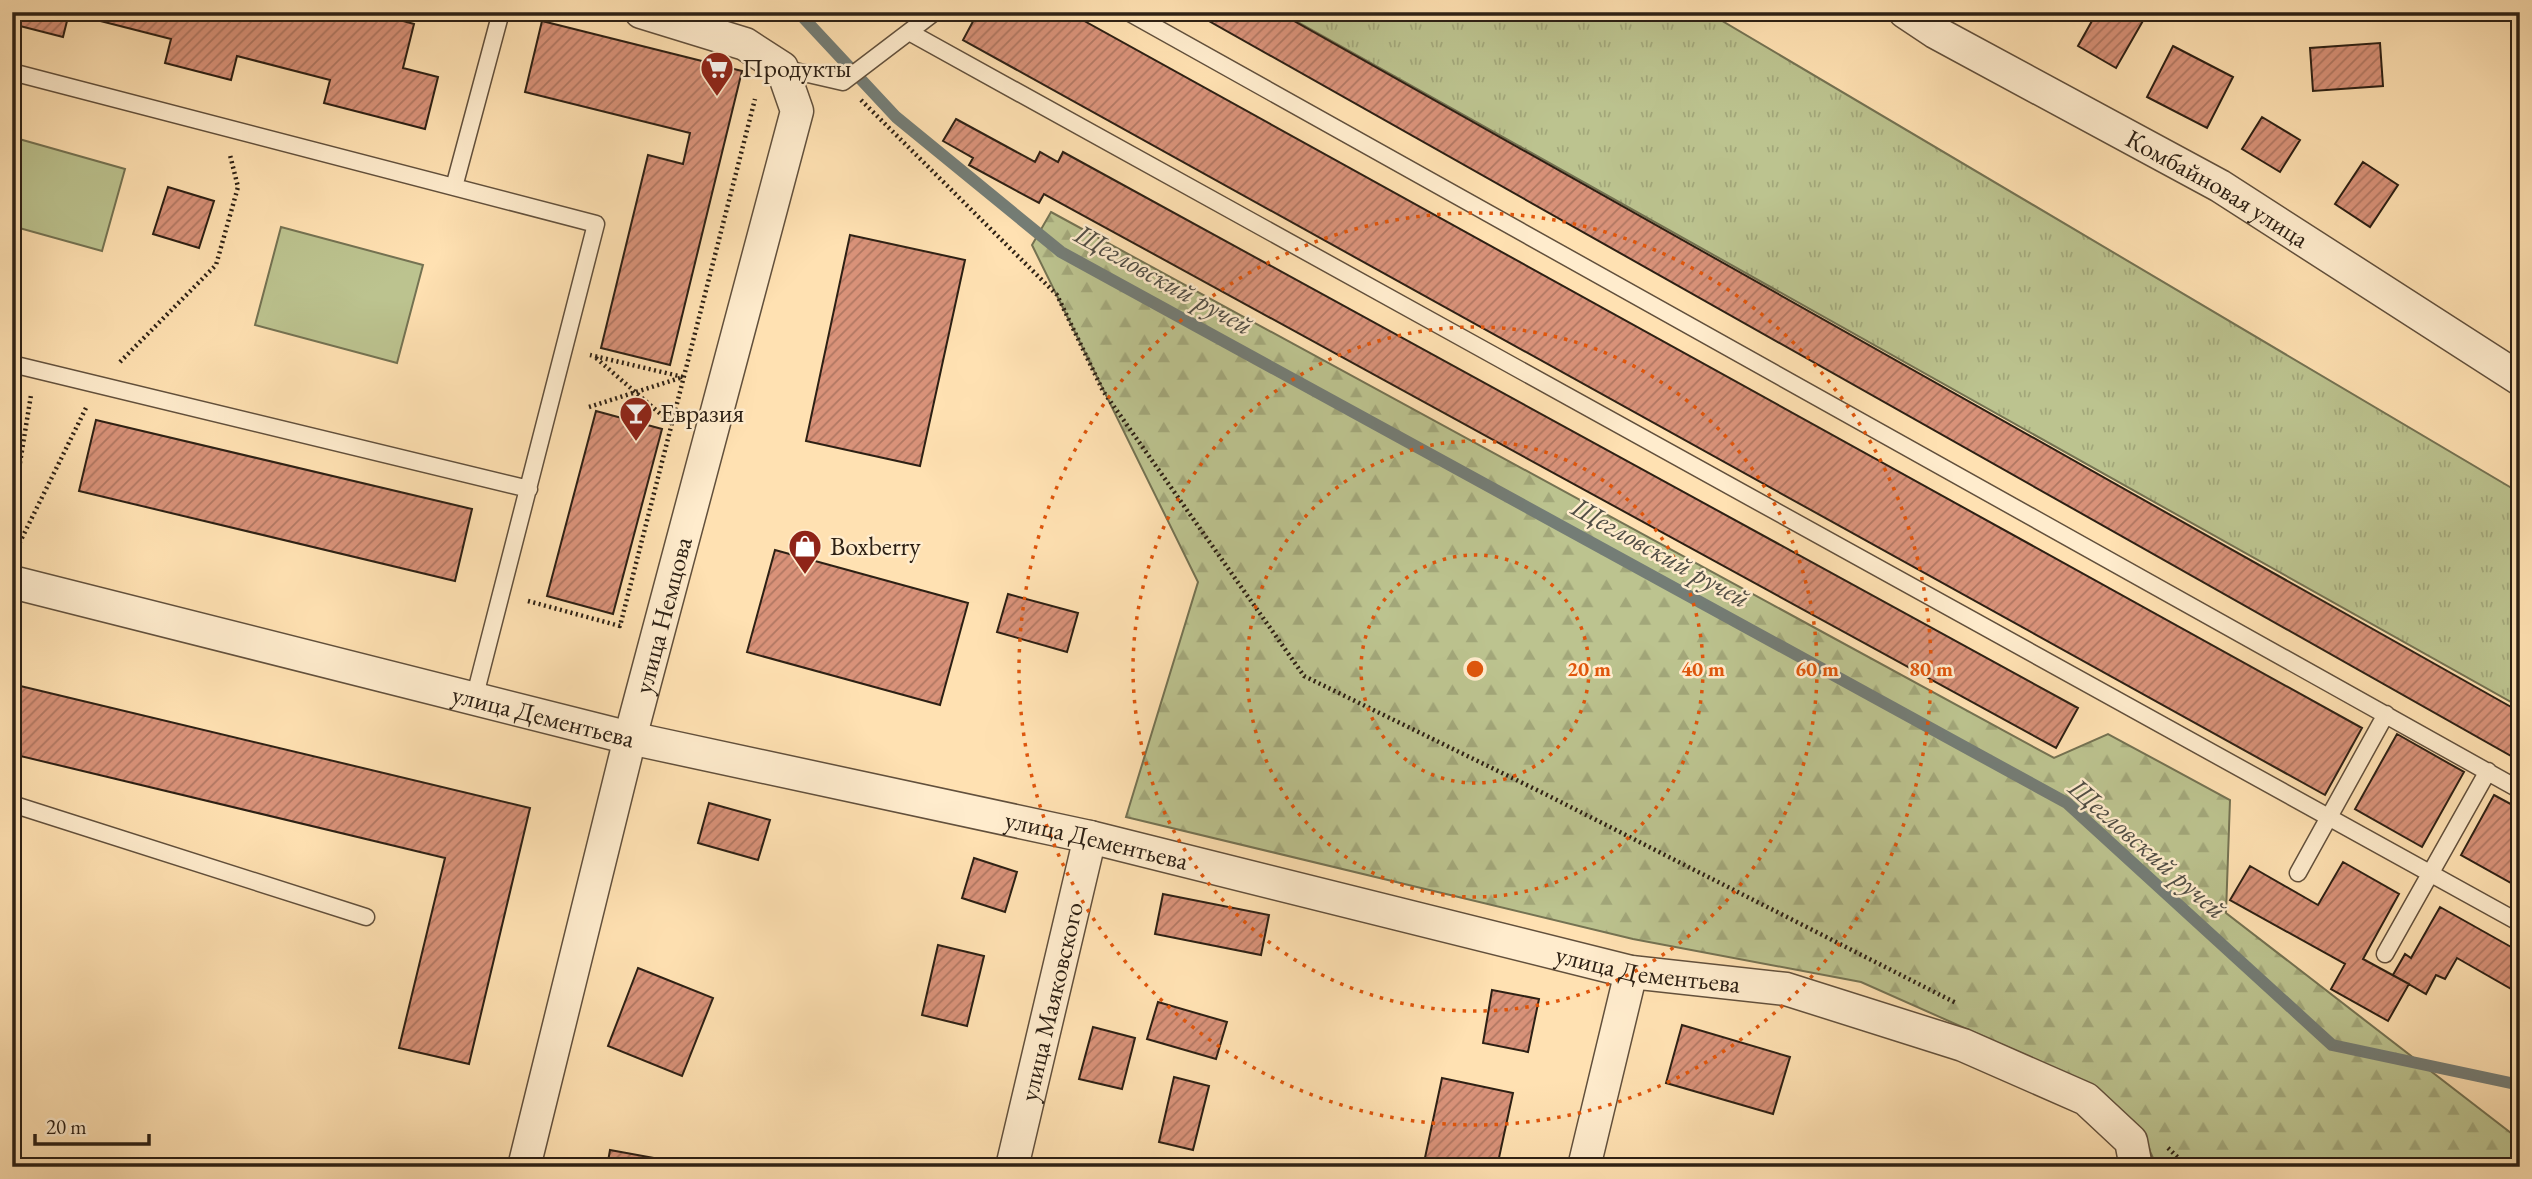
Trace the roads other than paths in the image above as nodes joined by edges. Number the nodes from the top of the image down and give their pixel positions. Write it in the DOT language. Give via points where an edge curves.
graph roads {
  1 [pos="501,12"];
  2 [pos="641,12"];
  3 [pos="934,12"];
  4 [pos="1128,12"];
  5 [pos="1905,12"];
  6 [pos="909,32"];
  7 [pos="774,63"];
  8 [pos="12,72"];
  9 [pos="454,187"];
  10 [pos="12,364"];
  11 [pos="2520,379"];
  12 [pos="529,489"];
  13 [pos="12,582"];
  14 [pos="474,699"];
  15 [pos="2386,714"];
  16 [pos="630,738"];
  17 [pos="2488,771"];
  18 [pos="2520,790"];
  19 [pos="12,804"];
  20 [pos="2329,817"];
  21 [pos="1090,837"];
  22 [pos="2298,873"];
  23 [pos="2430,873"];
  24 [pos="366,917"];
  25 [pos="2520,923"];
  26 [pos="2385,954"];
  27 [pos="1631,972"];
  28 [pos="524,1167"];
  29 [pos="1012,1167"];
  30 [pos="1584,1167"];
  31 [pos="2136,1167"];
  1 -- 9 [label="lane"];
  2 -- 7 [label="street" via="745,44"];
  3 -- 6 [label="lane"];
  4 -- 15 [label="lane"];
  5 -- 11 [label="street, Комбайновая улица" via="2220,186"];
  6 -- 7 [label="lane" via="844,81"];
  6 -- 20 [label="lane"];
  7 -- 16 [label="street, улица Немцова" via="797,111"];
  8 -- 9 [label="lane"];
  9 -- 12 [label="lane" via="596,224"];
  10 -- 12 [label="lane"];
  12 -- 14 [label="lane"];
  13 -- 14 [label="street, улица Дементьева"];
  14 -- 16 [label="street, улица Дементьева"];
  15 -- 17 [label="lane"];
  15 -- 20 [label="lane"];
  16 -- 21 [label="street, улица Дементьева"];
  16 -- 28 [label="street, улица Немцова"];
  17 -- 18 [label="lane"];
  17 -- 23 [label="lane"];
  19 -- 24 [label="lane"];
  20 -- 22 [label="lane"];
  20 -- 23 [label="lane"];
  21 -- 27 [label="street, улица Дементьева"];
  21 -- 29 [label="street, улица Маяковского"];
  23 -- 25 [label="lane"];
  23 -- 26 [label="lane"];
  27 -- 30 [label="street"];
  27 -- 31 [label="street, улица Дементьева" via="1786,989 1964,1045 2086,1098 2132,1141"];
}
